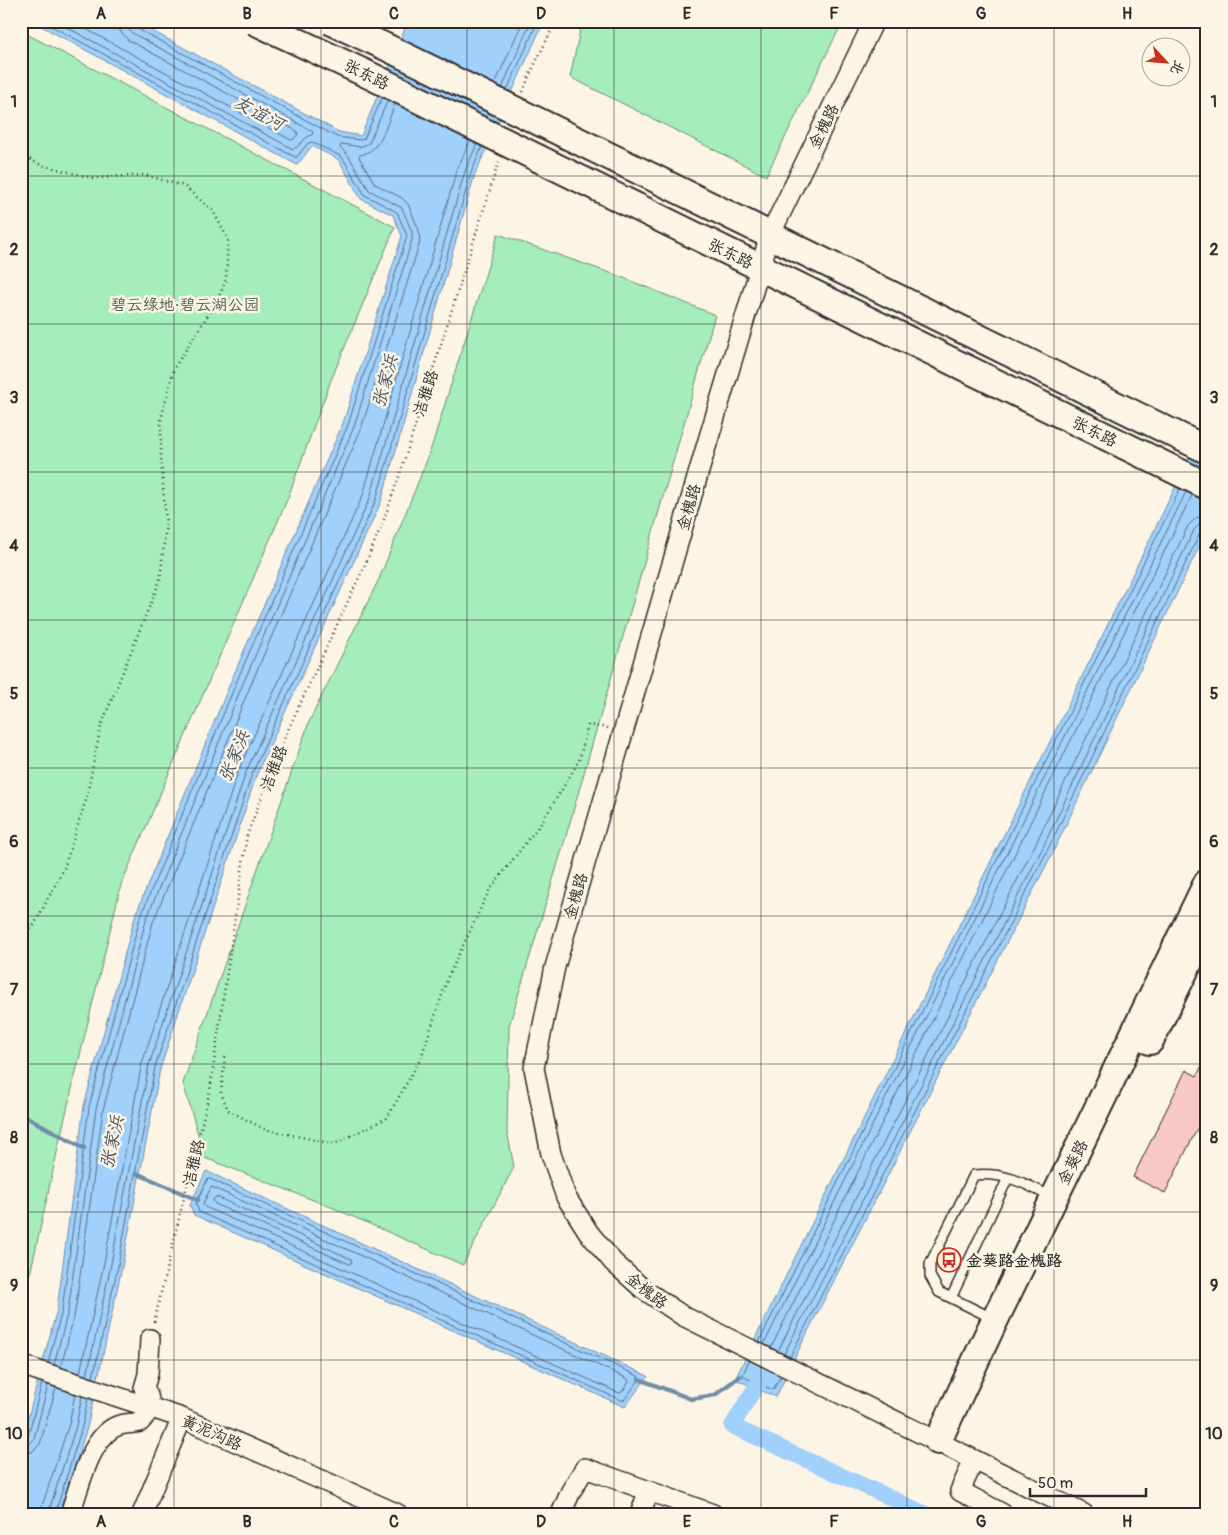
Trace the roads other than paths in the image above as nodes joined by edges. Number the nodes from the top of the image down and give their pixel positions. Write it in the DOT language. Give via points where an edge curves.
graph roads {
  1 [pos="254,21"];
  2 [pos="330,21"];
  3 [pos="874,21"];
  4 [pos="770,235"];
  5 [pos="760,267"];
  6 [pos="1207,450"];
  7 [pos="1207,486"];
  8 [pos="1207,883"];
  9 [pos="1207,926"];
  10 [pos="1008,1178"];
  11 [pos="1054,1199"];
  12 [pos="951,1298"];
  13 [pos="995,1320"];
  14 [pos="150,1339"];
  15 [pos="21,1365"];
  16 [pos="149,1407"];
  17 [pos="182,1418"];
  18 [pos="943,1444"];
  19 [pos="974,1460"];
  20 [pos="649,1491"];
  21 [pos="709,1513"];
  22 [pos="70,1514"];
  23 [pos="142,1514"];
  24 [pos="398,1514"];
  25 [pos="561,1514"];
  26 [pos="640,1514"];
  27 [pos="1003,1514"];
  28 [pos="1084,1514"];
  1 -- 5 [label="main road, 张东路, bridge"];
  2 -- 4 [label="main road, 张东路, bridge"];
  3 -- 4 [label="street, 金槐路"];
  4 -- 5 [label="street, 金槐路"];
  4 -- 6 [label="main road, 张东路"];
  5 -- 7 [label="main road, 张东路"];
  5 -- 18 [label="street, 金槐路" via="554,967 534,1068 551,1154 566,1196 589,1233 613,1262 643,1290 683,1316"];
  8 -- 11 [label="main road, 金葵路"];
  9 -- 18 [label="main road, 金葵路"];
  10 -- 11 [label="lane" via="1024,1182"];
  10 -- 12 [label="lane"];
  10 -- 12 [label="lane" via="974,1174 930,1264 930,1276 939,1292"];
  11 -- 13 [label="main road, 金葵路"];
  12 -- 13 [label="lane"];
  13 -- 18 [label="main road, 金葵路"];
  14 -- 16 [label="street" via="144,1388 150,1397"];
  15 -- 16 [label="street, 黄泥沟路"];
  16 -- 17 [label="street, 黄泥沟路"];
  16 -- 22 [label="street" via="140,1422 115,1426 100,1440 87,1464"];
  17 -- 23 [label="street"];
  17 -- 24 [label="street, 黄泥沟路"];
  18 -- 19 [label="street, 金槐路"];
  19 -- 27 [label="street" via="960,1491"];
  19 -- 28 [label="street, 金槐路"];
  20 -- 21 [label="street"];
  20 -- 25 [label="street" via="585,1468"];
  20 -- 26 [label="street"];
}
